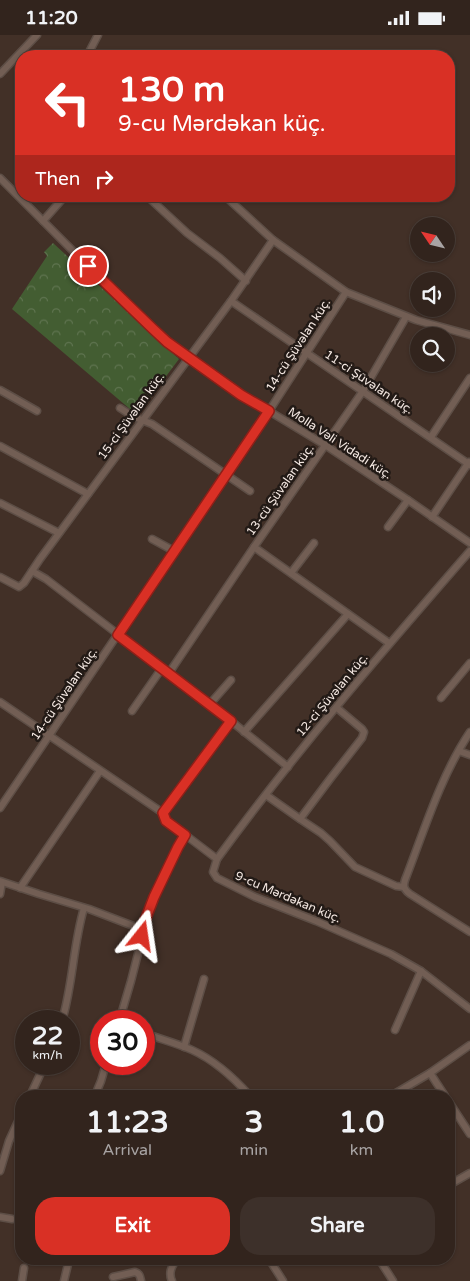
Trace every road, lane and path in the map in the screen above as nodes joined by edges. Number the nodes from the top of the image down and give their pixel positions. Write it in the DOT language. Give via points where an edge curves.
graph roads {
  1 [pos="37,35"];
  2 [pos="98,35"];
  3 [pos="23,50"];
  4 [pos="90,50"];
  5 [pos="15,58"];
  6 [pos="0,74"];
  7 [pos="0,178"];
  8 [pos="6,184"];
  9 [pos="0,191"];
  10 [pos="15,193"];
  11 [pos="24,202"];
  12 [pos="60,202"];
  13 [pos="153,202"];
  14 [pos="231,202"];
  15 [pos="43,221"];
  16 [pos="273,240"];
  17 [pos="246,281"];
  18 [pos="346,292"];
  19 [pos="231,301"];
  20 [pos="406,317"];
  21 [pos="470,335"];
  22 [pos="307,354"];
  23 [pos="188,358"];
  24 [pos="470,378"];
  25 [pos="0,390"];
  26 [pos="363,391"];
  27 [pos="120,408"];
  28 [pos="37,411"];
  29 [pos="269,411"];
  30 [pos="142,420"];
  31 [pos="431,437"];
  32 [pos="325,445"];
  33 [pos="0,446"];
  34 [pos="469,463"];
  35 [pos="225,474"];
  36 [pos="250,491"];
  37 [pos="88,494"];
  38 [pos="408,500"];
  39 [pos="0,503"];
  40 [pos="432,517"];
  41 [pos="388,527"];
  42 [pos="59,533"];
  43 [pos="152,539"];
  44 [pos="314,543"];
  45 [pos="470,543"];
  46 [pos="254,547"];
  47 [pos="174,551"];
  48 [pos="470,551"];
  49 [pos="32,571"];
  50 [pos="291,573"];
  51 [pos="0,577"];
  52 [pos="348,614"];
  53 [pos="118,635"];
  54 [pos="390,643"];
  55 [pos="470,663"];
  56 [pos="162,668"];
  57 [pos="169,673"];
  58 [pos="231,680"];
  59 [pos="441,699"];
  60 [pos="0,702"];
  61 [pos="210,705"];
  62 [pos="337,708"];
  63 [pos="132,711"];
  64 [pos="231,721"];
  65 [pos="244,732"];
  66 [pos="470,732"];
  67 [pos="49,736"];
  68 [pos="459,751"];
  69 [pos="470,755"];
  70 [pos="288,767"];
  71 [pos="100,771"];
  72 [pos="266,795"];
  73 [pos="0,809"];
  74 [pos="163,813"];
  75 [pos="300,819"];
  76 [pos="185,835"];
  77 [pos="217,859"];
  78 [pos="1,881"];
  79 [pos="404,887"];
  80 [pos="20,888"];
  81 [pos="0,894"];
  82 [pos="84,907"];
  83 [pos="141,931"];
  84 [pos="470,932"];
  85 [pos="421,971"];
  86 [pos="204,979"];
  87 [pos="470,1009"];
  88 [pos="65,1010"];
  89 [pos="123,1010"];
  90 [pos="395,1030"];
  91 [pos="155,1037"];
  92 [pos="470,1045"];
  93 [pos="184,1047"];
  94 [pos="430,1073"];
  95 [pos="40,1075"];
  96 [pos="103,1075"];
  97 [pos="33,1090"];
  98 [pos="98,1090"];
  99 [pos="244,1090"];
  100 [pos="401,1090"];
  101 [pos="441,1090"];
  102 [pos="455,1111"];
  103 [pos="470,1133"];
  104 [pos="15,1135"];
  105 [pos="0,1171"];
  106 [pos="470,1173"];
  107 [pos="455,1182"];
  108 [pos="0,1217"];
  109 [pos="12,1219"];
  110 [pos="68,1265"];
  111 [pos="173,1265"];
  112 [pos="274,1265"];
  113 [pos="383,1265"];
  114 [pos="24,1268"];
  115 [pos="112,1277"];
  116 [pos="22,1281"];
  117 [pos="64,1281"];
  118 [pos="141,1281"];
  119 [pos="172,1281"];
  120 [pos="283,1281"];
  121 [pos="393,1281"];
  1 -- 3 [label="street"];
  2 -- 4 [label="street"];
  5 -- 6 [label="street"];
  7 -- 8 [label="street, Molla Vəli Vidadi küç."];
  8 -- 9 [label="street"];
  8 -- 10 [label="street, Molla Vəli Vidadi küç."];
  11 -- 15 [label="street, Molla Vəli Vidadi küç."];
  12 -- 15 [label="street"];
  13 -- 17 [label="street"];
  14 -- 16 [label="street"];
  15 -- 23 [label="street, Molla Vəli Vidadi küç." via="152,328"];
  16 -- 17 [label="street, 15-ci Şüvəlan küç."];
  16 -- 18 [label="street"];
  17 -- 19 [label="street, 15-ci Şüvəlan küç."];
  18 -- 20 [label="street"];
  18 -- 22 [label="street, 14-cü Şüvəlan küç."];
  19 -- 22 [label="street, 11-ci Şüvəlan küç."];
  19 -- 23 [label="street, 15-ci Şüvəlan küç."];
  20 -- 21 [label="street"];
  20 -- 26 [label="street, 13-cü Şüvəlan küç."];
  22 -- 26 [label="street, 11-ci Şüvəlan küç."];
  22 -- 29 [label="street, 14-cü Şüvəlan küç."];
  23 -- 29 [label="street, Molla Vəli Vidadi küç."];
  23 -- 30 [label="street, 15-ci Şüvəlan küç."];
  24 -- 31 [label="street"];
  25 -- 28 [label="street"];
  26 -- 31 [label="street, 11-ci Şüvəlan küç."];
  26 -- 32 [label="street, 13-cü Şüvəlan küç."];
  27 -- 30 [label="street"];
  29 -- 32 [label="street, Molla Vəli Vidadi küç."];
  29 -- 35 [label="street, 14-cü Şüvəlan küç."];
  30 -- 35 [label="street"];
  30 -- 37 [label="street, 15-ci Şüvəlan küç."];
  31 -- 34 [label="street, 11-ci Şüvəlan küç."];
  32 -- 38 [label="street, Molla Vəli Vidadi küç."];
  32 -- 46 [label="street, 13-cü Şüvəlan küç."];
  33 -- 37 [label="street"];
  34 -- 40 [label="street"];
  35 -- 36 [label="street"];
  35 -- 47 [label="street, 14-cü Şüvəlan küç."];
  37 -- 42 [label="street, 15-ci Şüvəlan küç."];
  38 -- 40 [label="street, Molla Vəli Vidadi küç."];
  38 -- 41 [label="street"];
  39 -- 42 [label="street"];
  40 -- 45 [label="street, Molla Vəli Vidadi küç."];
  42 -- 49 [label="street, 15-ci Şüvəlan küç."];
  43 -- 47 [label="street"];
  44 -- 50 [label="street"];
  46 -- 50 [label="street"];
  46 -- 57 [label="street, 13-cü Şüvəlan küç."];
  47 -- 53 [label="street, 14-cü Şüvəlan küç."];
  48 -- 54 [label="street, 12-ci Şüvəlan küç."];
  49 -- 51 [label="street, 15-ci Şüvəlan küç." via="19,587"];
  49 -- 53 [label="street"];
  50 -- 52 [label="street"];
  52 -- 54 [label="street"];
  52 -- 65 [label="street"];
  53 -- 56 [label="street"];
  53 -- 67 [label="street, 14-cü Şüvəlan küç."];
  54 -- 62 [label="street, 12-ci Şüvəlan küç."];
  55 -- 59 [label="street"];
  56 -- 57 [label="street"];
  56 -- 63 [label="street"];
  57 -- 61 [label="street"];
  58 -- 61 [label="street"];
  60 -- 67 [label="street"];
  61 -- 64 [label="street"];
  62 -- 70 [label="street, 12-ci Şüvəlan küç."];
  62 -- 75 [label="street" via="362,729 364,735"];
  64 -- 65 [label="street"];
  64 -- 74 [label="street"];
  65 -- 70 [label="street"];
  66 -- 68 [label="street"];
  67 -- 71 [label="street"];
  67 -- 73 [label="street, 14-cü Şüvəlan küç."];
  68 -- 69 [label="street"];
  68 -- 79 [label="street" via="445,778"];
  70 -- 72 [label="street, 12-ci Şüvəlan küç."];
  71 -- 74 [label="street"];
  71 -- 80 [label="street"];
  72 -- 75 [label="street"];
  72 -- 77 [label="street, 12-ci Şüvəlan küç."];
  74 -- 76 [label="street" via="166,821"];
  75 -- 79 [label="street" via="321,833 355,867"];
  76 -- 77 [label="street"];
  76 -- 83 [label="street"];
  77 -- 85 [label="street, 9-cu Mərdəkan küç." via="213,872 217,878 372,945"];
  78 -- 80 [label="street"];
  78 -- 81 [label="street"];
  79 -- 84 [label="street" via="408,893"];
  80 -- 82 [label="street"];
  82 -- 83 [label="street"];
  82 -- 88 [label="street"];
  83 -- 89 [label="street" via="141,942"];
  85 -- 87 [label="street, 9-cu Mərdəkan küç."];
  85 -- 90 [label="street"];
  86 -- 93 [label="street"];
  91 -- 93 [label="street"];
  92 -- 94 [label="street"];
  93 -- 99 [label="street" via="218,1067"];
  94 -- 100 [label="street"];
  94 -- 101 [label="street"];
  95 -- 97 [label="street"];
  96 -- 98 [label="street"];
  102 -- 103 [label="street"];
  104 -- 105 [label="street"];
  106 -- 107 [label="street"];
  108 -- 109 [label="street"];
  110 -- 117 [label="street"];
  111 -- 119 [label="street" via="170,1269"];
  112 -- 120 [label="street"];
  113 -- 121 [label="street"];
  114 -- 116 [label="street"];
  115 -- 118 [label="street" via="135,1272"];
}
